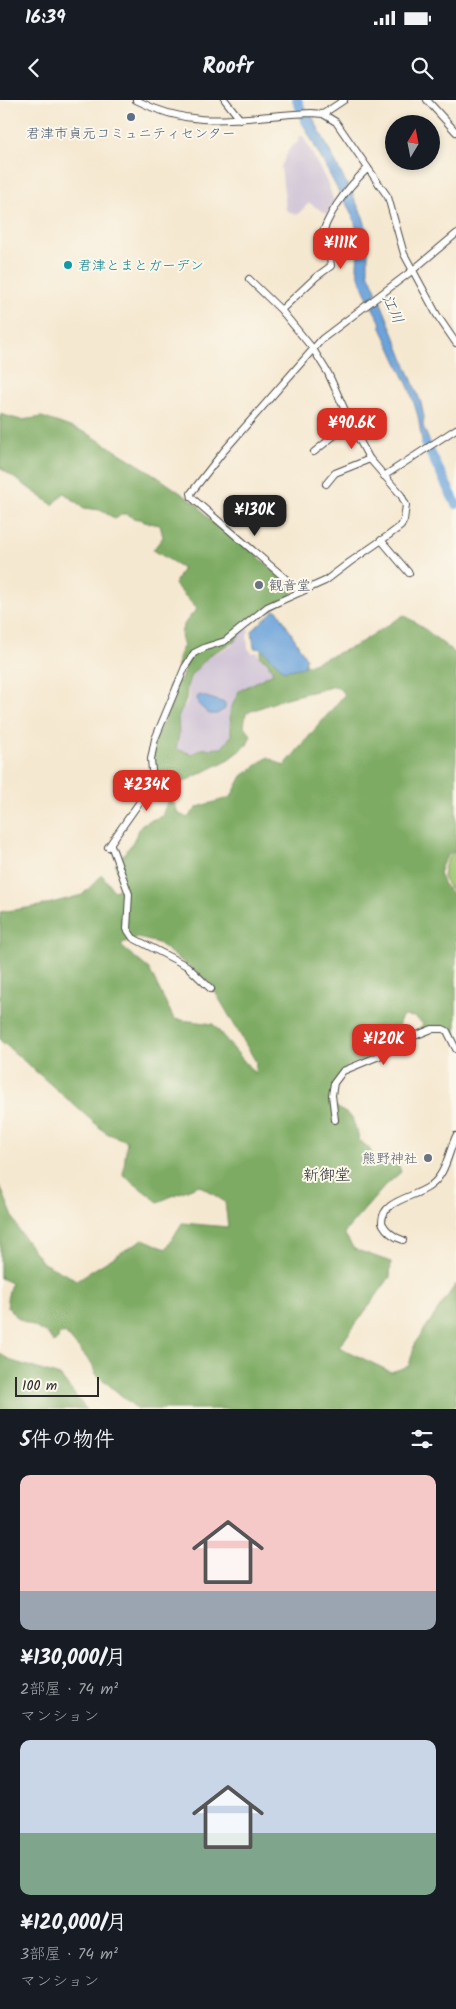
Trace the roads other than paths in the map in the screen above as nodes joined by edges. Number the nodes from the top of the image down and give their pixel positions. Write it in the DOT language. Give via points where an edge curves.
graph roads {
  1 [pos="136,100"];
  2 [pos="225,100"];
  3 [pos="344,100"];
  4 [pos="427,100"];
  5 [pos="323,114"];
  6 [pos="240,120"];
  7 [pos="456,132"];
  8 [pos="368,168"];
  9 [pos="456,234"];
  10 [pos="413,270"];
  11 [pos="249,279"];
  12 [pos="281,310"];
  13 [pos="456,343"];
  14 [pos="314,349"];
  15 [pos="350,423"];
  16 [pos="456,429"];
  17 [pos="314,452"];
  18 [pos="370,459"];
  19 [pos="384,476"];
  20 [pos="326,484"];
  21 [pos="381,540"];
  22 [pos="409,573"];
  23 [pos="301,592"];
  24 [pos="211,989"];
  25 [pos="456,1049"];
  26 [pos="335,1120"];
  27 [pos="456,1136"];
  28 [pos="403,1240"];
  1 -- 6 [label="street" via="178,116 209,121"];
  2 -- 6 [label="street"];
  3 -- 5 [label="street"];
  4 -- 7 [label="street"];
  5 -- 6 [label="street"];
  5 -- 8 [label="street" via="336,122"];
  8 -- 10 [label="street" via="388,196 404,254"];
  8 -- 12 [label="street" via="330,214 320,241 332,266"];
  9 -- 10 [label="street"];
  10 -- 13 [label="street"];
  10 -- 14 [label="street" via="322,339"];
  11 -- 12 [label="street"];
  12 -- 14 [label="street"];
  14 -- 15 [label="street"];
  14 -- 23 [label="street" via="191,493 192,498"];
  15 -- 17 [label="street"];
  15 -- 18 [label="street"];
  16 -- 19 [label="street"];
  18 -- 19 [label="street"];
  18 -- 20 [label="street" via="335,473"];
  19 -- 21 [label="street" via="406,505 401,526"];
  21 -- 22 [label="street"];
  21 -- 23 [label="street" via="325,581"];
  23 -- 24 [label="street" via="267,607 234,636 200,649 190,659 155,739 151,759 152,783 109,846 129,894 127,929 133,938 187,966"];
  25 -- 26 [label="street" via="447,1031 436,1028 343,1071 334,1084 332,1095"];
  27 -- 28 [label="street" via="440,1178 421,1192 391,1204 384,1212 382,1223 385,1229"];
}
